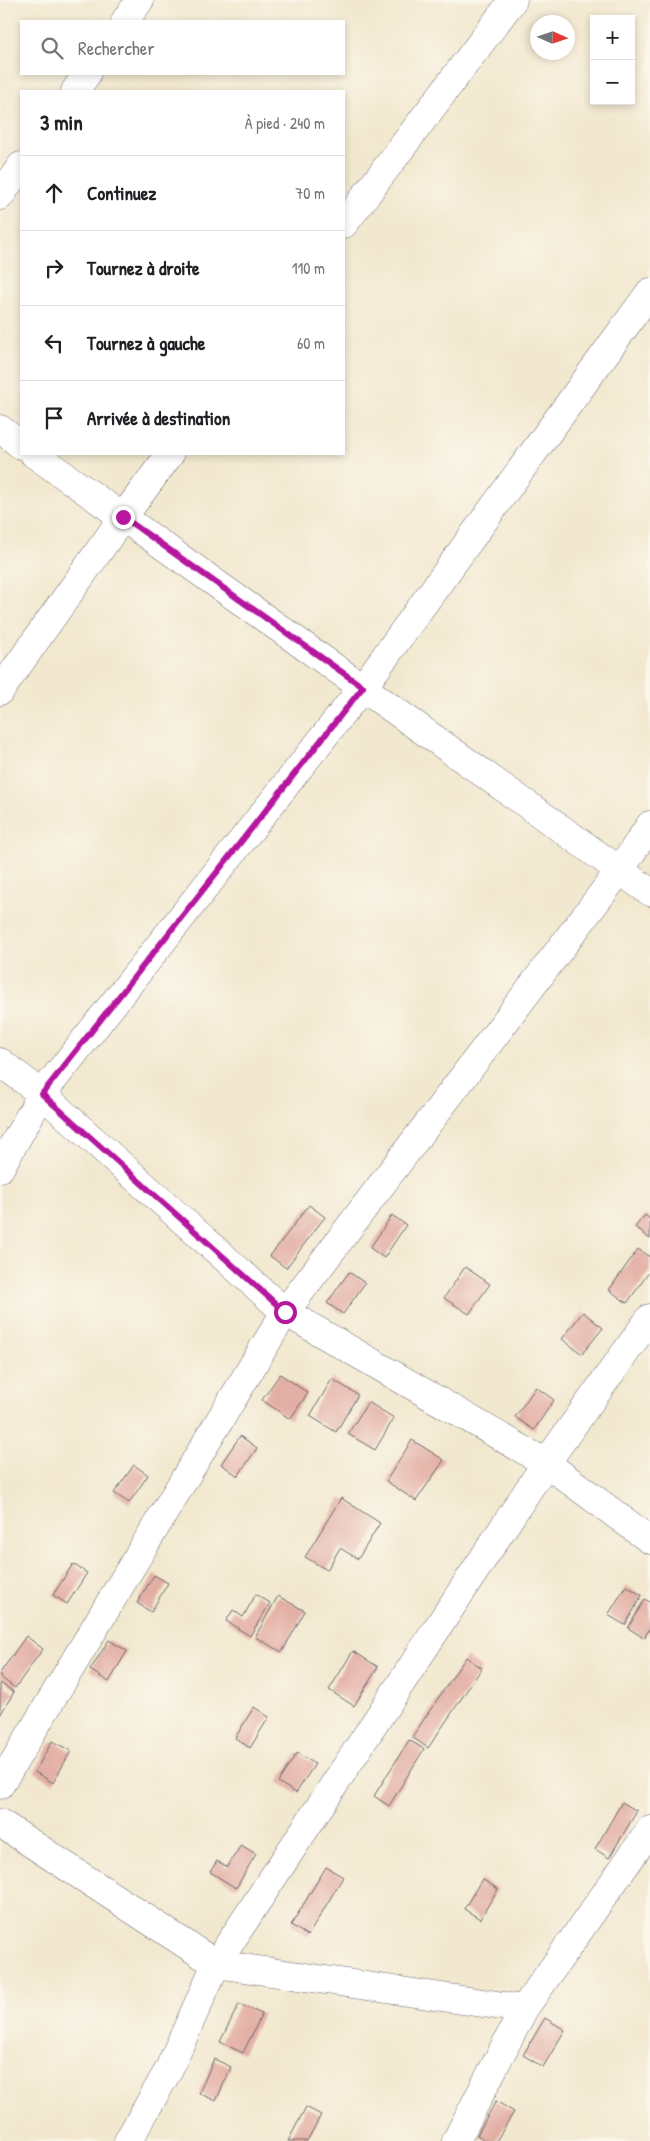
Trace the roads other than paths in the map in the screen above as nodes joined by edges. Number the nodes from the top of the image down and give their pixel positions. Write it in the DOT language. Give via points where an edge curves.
graph roads {
  1 [pos="140,0"];
  2 [pos="513,0"];
  3 [pos="126,20"];
  4 [pos="86,75"];
  5 [pos="76,90"];
  6 [pos="20,167"];
  7 [pos="0,196"];
  8 [pos="345,223"];
  9 [pos="650,292"];
  10 [pos="0,430"];
  11 [pos="20,444"];
  12 [pos="35,455"];
  13 [pos="169,455"];
  14 [pos="123,517"];
  15 [pos="363,687"];
  16 [pos="0,691"];
  17 [pos="650,825"];
  18 [pos="620,870"];
  19 [pos="650,892"];
  20 [pos="0,1062"];
  21 [pos="42,1094"];
  22 [pos="0,1168"];
  23 [pos="285,1312"];
  24 [pos="650,1318"];
  25 [pos="546,1463"];
  26 [pos="650,1540"];
  27 [pos="0,1785"];
  28 [pos="0,1823"];
  29 [pos="650,1830"];
  30 [pos="216,1964"];
  31 [pos="524,2009"];
  32 [pos="128,2141"];
  33 [pos="456,2141"];
  1 -- 3 [label="street"];
  2 -- 8 [label="street"];
  4 -- 5 [label="street"];
  6 -- 7 [label="street"];
  9 -- 15 [label="street"];
  10 -- 11 [label="street"];
  12 -- 14 [label="street"];
  13 -- 14 [label="street"];
  14 -- 15 [label="street"];
  14 -- 16 [label="street"];
  15 -- 18 [label="street"];
  15 -- 21 [label="street"];
  17 -- 18 [label="street"];
  18 -- 19 [label="street"];
  18 -- 23 [label="street"];
  20 -- 21 [label="street"];
  21 -- 22 [label="street"];
  21 -- 23 [label="street"];
  23 -- 25 [label="street"];
  23 -- 27 [label="street"];
  24 -- 25 [label="street"];
  25 -- 26 [label="street"];
  25 -- 30 [label="street"];
  28 -- 30 [label="street"];
  29 -- 31 [label="street"];
  30 -- 31 [label="street"];
  30 -- 32 [label="street" via="168,2071"];
  31 -- 33 [label="street"];
}
